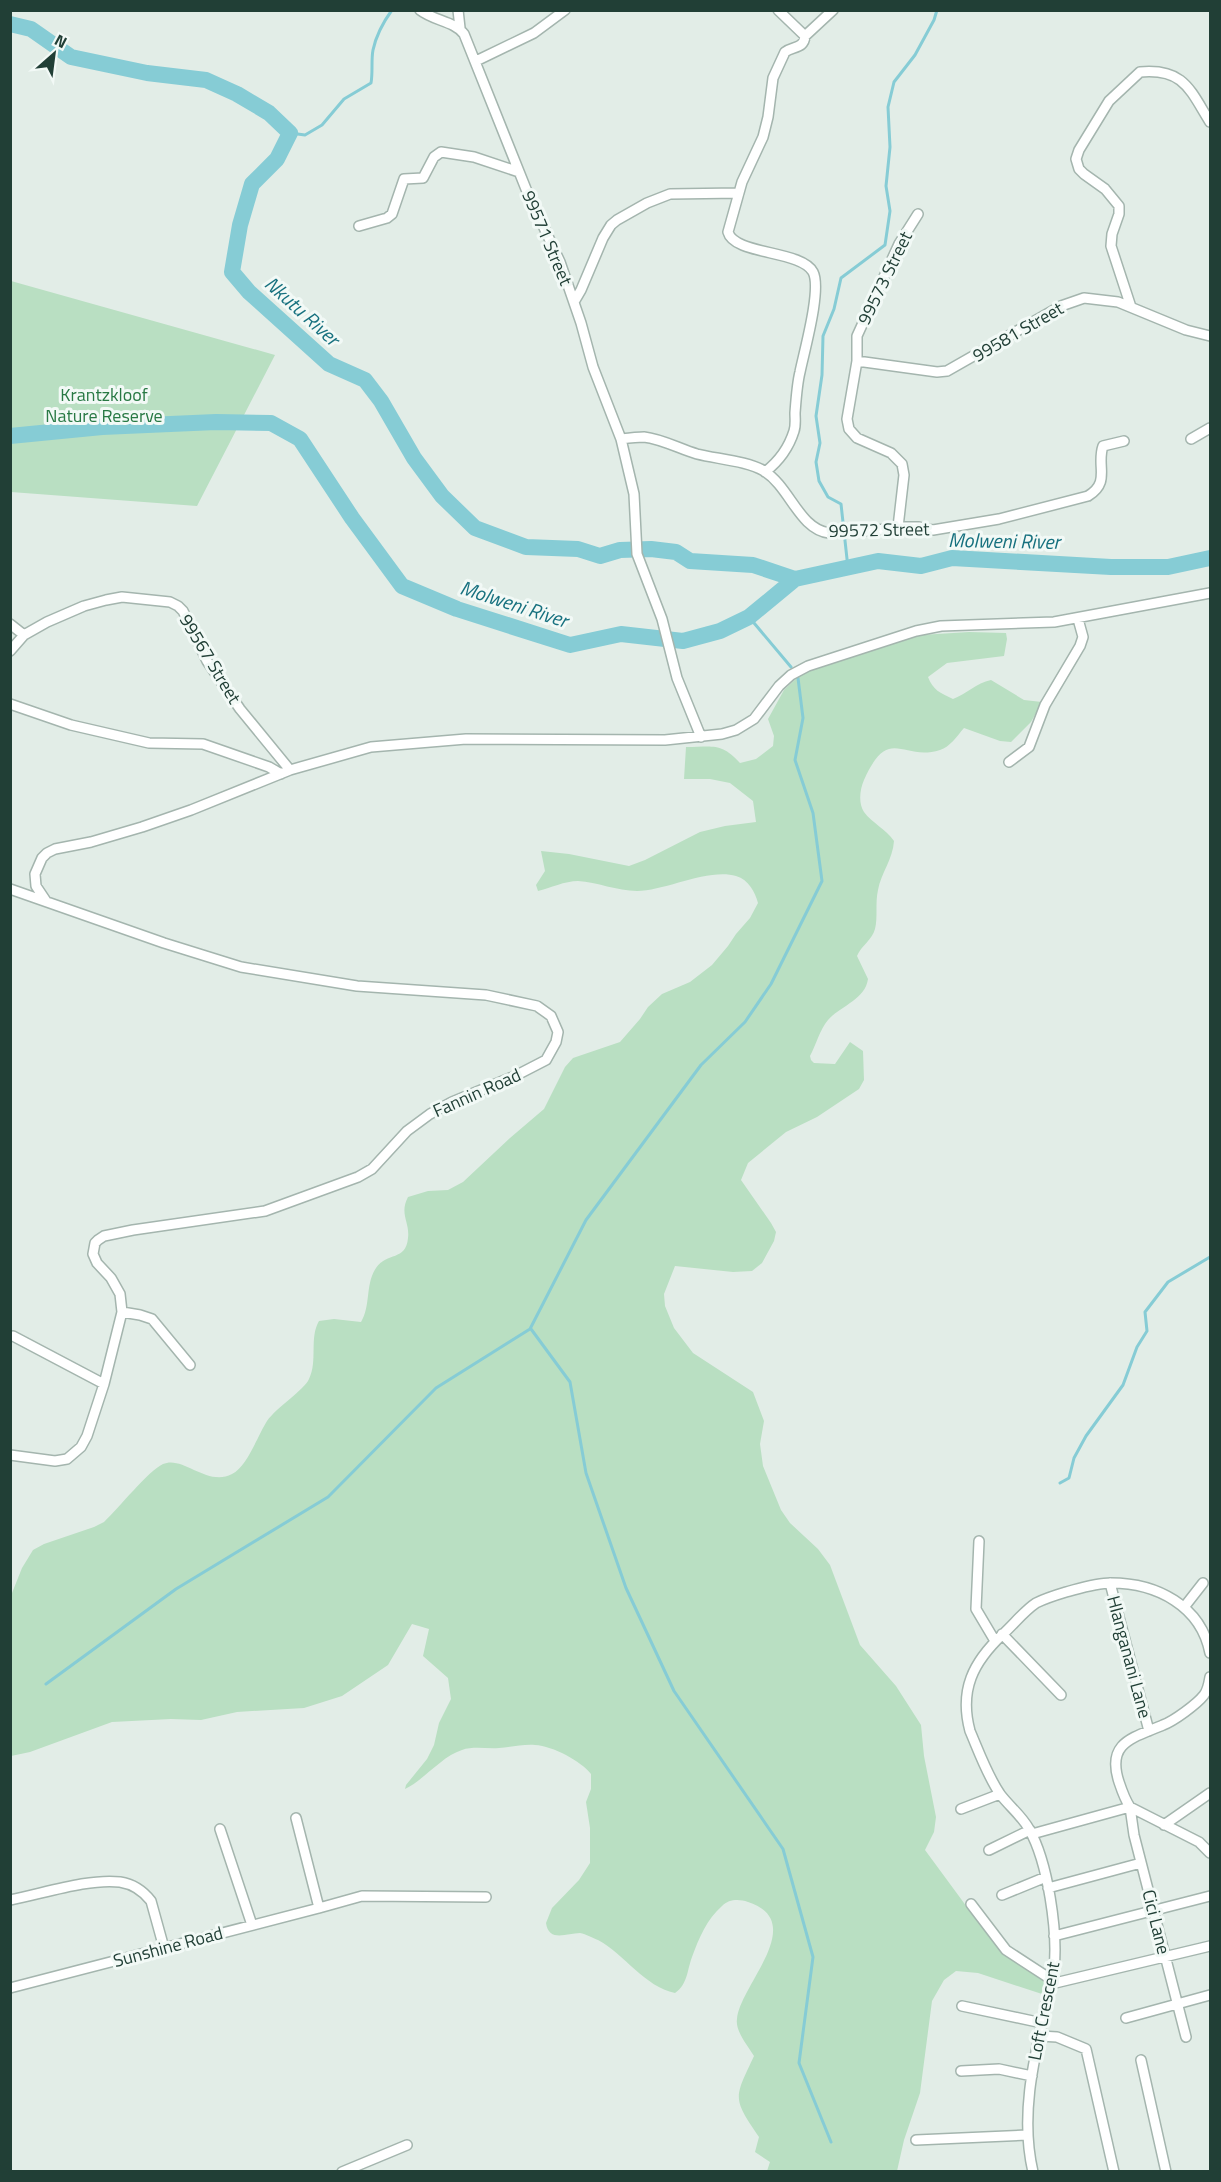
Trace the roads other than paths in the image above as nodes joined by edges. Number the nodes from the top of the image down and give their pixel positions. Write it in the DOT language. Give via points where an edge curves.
graph roads {
  1 [pos="420,10"];
  2 [pos="458,10"];
  3 [pos="565,10"];
  4 [pos="778,10"];
  5 [pos="833,10"];
  6 [pos="460,28"];
  7 [pos="805,36"];
  8 [pos="476,61"];
  9 [pos="1210,122"];
  10 [pos="519,172"];
  11 [pos="739,193"];
  12 [pos="918,214"];
  13 [pos="359,226"];
  14 [pos="574,302"];
  15 [pos="1131,307"];
  16 [pos="1210,336"];
  17 [pos="857,361"];
  18 [pos="1210,428"];
  19 [pos="621,439"];
  20 [pos="1191,439"];
  21 [pos="1124,441"];
  22 [pos="765,472"];
  23 [pos="898,527"];
  24 [pos="1210,595"];
  25 [pos="1078,619"];
  26 [pos="10,624"];
  27 [pos="24,635"];
  28 [pos="10,651"];
  29 [pos="10,704"];
  30 [pos="700,737"];
  31 [pos="1009,762"];
  32 [pos="290,770"];
  33 [pos="281,774"];
  34 [pos="10,889"];
  35 [pos="48,903"];
  36 [pos="122,1312"];
  37 [pos="13,1336"];
  38 [pos="190,1365"];
  39 [pos="104,1384"];
  40 [pos="10,1455"];
  41 [pos="979,1541"];
  42 [pos="1110,1583"];
  43 [pos="1203,1583"];
  44 [pos="1185,1606"];
  45 [pos="998,1638"];
  46 [pos="1210,1653"];
  47 [pos="1210,1677"];
  48 [pos="1061,1695"];
  49 [pos="1149,1731"];
  50 [pos="1210,1793"];
  51 [pos="1000,1794"];
  52 [pos="1130,1807"];
  53 [pos="961,1809"];
  54 [pos="296,1818"];
  55 [pos="1164,1825"];
  56 [pos="220,1829"];
  57 [pos="1031,1832"];
  58 [pos="989,1850"];
  59 [pos="1210,1854"];
  60 [pos="1142,1863"];
  61 [pos="1046,1877"];
  62 [pos="1048,1888"];
  63 [pos="1002,1896"];
  64 [pos="1210,1896"];
  65 [pos="486,1897"];
  66 [pos="10,1900"];
  67 [pos="972,1904"];
  68 [pos="318,1905"];
  69 [pos="1154,1910"];
  70 [pos="252,1925"];
  71 [pos="1054,1936"];
  72 [pos="1210,1946"];
  73 [pos="164,1948"];
  74 [pos="1165,1958"];
  75 [pos="1052,1982"];
  76 [pos="10,1988"];
  77 [pos="1210,1995"];
  78 [pos="1176,2004"];
  79 [pos="962,2006"];
  80 [pos="1126,2018"];
  81 [pos="1042,2023"];
  82 [pos="1040,2036"];
  83 [pos="1185,2037"];
  84 [pos="1141,2060"];
  85 [pos="961,2071"];
  86 [pos="1032,2076"];
  87 [pos="1027,2136"];
  88 [pos="916,2140"];
  89 [pos="407,2145"];
  90 [pos="342,2172"];
  91 [pos="1033,2172"];
  92 [pos="1114,2172"];
  93 [pos="1167,2172"];
  1 -- 6 [label="street"];
  2 -- 6 [label="street"];
  3 -- 8 [label="street" via="534,33"];
  4 -- 7 [label="street"];
  5 -- 7 [label="street"];
  6 -- 8 [label="street, 99571 Street"];
  7 -- 11 [label="street" via="800,46 788,50 781,59 771,87 763,137"];
  8 -- 10 [label="street, 99571 Street"];
  9 -- 15 [label="street" via="1190,87 1182,81 1160,73 1140,72 1109,101 1079,150 1079,169 1119,206 1111,246"];
  10 -- 13 [label="street" via="482,159 436,153 425,177 404,179 396,206 387,218"];
  10 -- 14 [label="street, 99571 Street"];
  11 -- 14 [label="street" via="670,194 617,220 603,238"];
  11 -- 22 [label="street" via="728,232 731,240 781,255 809,267 813,273 812,320 800,372 795,430 779,459"];
  12 -- 17 [label="street, 99573 Street" via="857,336"];
  14 -- 19 [label="street, 99571 Street"];
  15 -- 16 [label="street, 99581 Street"];
  15 -- 17 [label="street, 99581 Street" via="1106,299 1075,300 947,371"];
  17 -- 23 [label="street, 99573 Street" via="847,424 856,438 891,453 902,464"];
  18 -- 20 [label="street"];
  19 -- 22 [label="street, 99572 Street" via="651,439"];
  19 -- 30 [label="street, 99571 Street" via="634,494 636,550"];
  21 -- 23 [label="street, 99572 Street" via="1103,446 1101,480 1088,496 981,523 933,530"];
  22 -- 23 [label="street, 99572 Street" via="781,485 809,524 822,532"];
  24 -- 25 [label="street"];
  25 -- 30 [label="street" via="941,626 916,631 808,666 779,686 754,719 736,730"];
  25 -- 31 [label="street" via="1083,637 1080,646 1046,705 1029,747"];
  26 -- 27 [label="street"];
  27 -- 28 [label="street, 99567 Street"];
  27 -- 32 [label="street, 99567 Street" via="84,606 122,597 178,606 207,661"];
  29 -- 33 [label="street" via="71,725 149,743 203,744"];
  30 -- 32 [label="street" via="466,739 371,747"];
  32 -- 33 [label="street"];
  33 -- 35 [label="street" via="142,827 47,853 39,864 35,881"];
  34 -- 35 [label="street"];
  35 -- 36 [label="street, Fannin Road" via="242,967 357,986 477,994 524,1002 551,1016 558,1032 546,1060 429,1114 407,1131 372,1169 345,1183 266,1211 104,1236 98,1240 93,1254 120,1294"];
  36 -- 38 [label="street" via="152,1319"];
  36 -- 39 [label="street, Fannin Road"];
  37 -- 39 [label="street"];
  39 -- 40 [label="street, Fannin Road" via="87,1436 74,1455 55,1461"];
  41 -- 45 [label="street" via="976,1609"];
  42 -- 44 [label="street, Loft Crescent" via="1158,1593"];
  42 -- 45 [label="street, Loft Crescent" via="1038,1602"];
  42 -- 49 [label="street, Hlanganani Lane"];
  43 -- 44 [label="street"];
  44 -- 46 [label="street, Loft Crescent" via="1201,1626"];
  45 -- 48 [label="street"];
  45 -- 51 [label="street, Loft Crescent" via="973,1670 967,1720"];
  47 -- 49 [label="street" via="1208,1688 1197,1702"];
  49 -- 52 [label="street" via="1126,1741 1116,1758 1115,1769"];
  50 -- 55 [label="street"];
  51 -- 53 [label="street"];
  51 -- 57 [label="street, Loft Crescent"];
  52 -- 55 [label="street"];
  52 -- 57 [label="street"];
  52 -- 60 [label="street, Cici Lane"];
  54 -- 68 [label="street"];
  55 -- 59 [label="street" via="1199,1842"];
  56 -- 70 [label="street"];
  57 -- 58 [label="street"];
  57 -- 61 [label="street, Loft Crescent"];
  60 -- 62 [label="street"];
  60 -- 69 [label="street, Cici Lane"];
  61 -- 62 [label="street, Loft Crescent"];
  61 -- 63 [label="street"];
  62 -- 71 [label="street, Loft Crescent"];
  64 -- 69 [label="street"];
  65 -- 68 [label="street, Sunshine Road" via="362,1896"];
  66 -- 73 [label="street" via="98,1883 130,1885 151,1902"];
  67 -- 75 [label="street" via="1006,1950"];
  68 -- 70 [label="street, Sunshine Road"];
  69 -- 71 [label="street"];
  69 -- 74 [label="street, Cici Lane"];
  70 -- 73 [label="street, Sunshine Road"];
  71 -- 75 [label="street, Loft Crescent"];
  72 -- 74 [label="street"];
  73 -- 76 [label="street, Sunshine Road"];
  74 -- 75 [label="street"];
  74 -- 78 [label="street, Cici Lane"];
  75 -- 81 [label="street, Loft Crescent"];
  77 -- 78 [label="street"];
  78 -- 80 [label="street"];
  78 -- 83 [label="street, Cici Lane"];
  79 -- 81 [label="street"];
  81 -- 82 [label="street, Loft Crescent"];
  82 -- 86 [label="street, Loft Crescent"];
  82 -- 92 [label="street" via="1057,2037 1086,2049"];
  84 -- 93 [label="street"];
  85 -- 86 [label="street" via="999,2069"];
  86 -- 87 [label="street, Loft Crescent"];
  87 -- 88 [label="street"];
  87 -- 91 [label="street, Loft Crescent"];
  89 -- 90 [label="street"];
}
